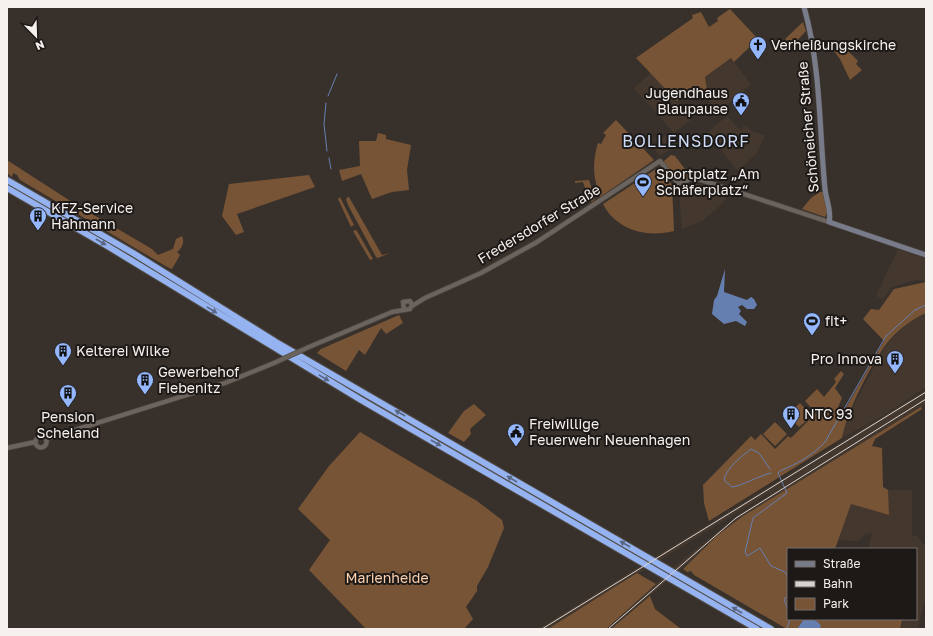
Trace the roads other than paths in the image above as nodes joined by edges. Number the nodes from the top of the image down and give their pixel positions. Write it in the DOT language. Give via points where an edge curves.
graph roads {
  1 [pos="804,7"];
  2 [pos="7,180"];
  3 [pos="7,188"];
  4 [pos="830,222"];
  5 [pos="926,255"];
  6 [pos="412,304"];
  7 [pos="404,307"];
  8 [pos="46,439"];
  9 [pos="36,444"];
  10 [pos="7,448"];
  11 [pos="757,629"];
  12 [pos="771,629"];
  1 -- 4 [label="main road, Schöneicher Straße" via="819,86 825,189"];
  12 -- 2 [label="highway, one-way" via="276,342 133,253"];
  3 -- 11 [label="highway, one-way" via="361,400"];
  4 -- 5 [label="main road"];
  4 -- 6 [label="street, Fredersdorfer Straße" via="695,178 678,183 660,161 537,242 481,273"];
  6 -- 7 [label="street" via="410,309"];
  6 -- 7 [label="street" via="406,301"];
  7 -- 8 [label="street, bridge" via="225,383"];
  8 -- 9 [label="street" via="40,437"];
  8 -- 9 [label="street" via="44,447 40,448"];
  9 -- 10 [label="street"];
}
